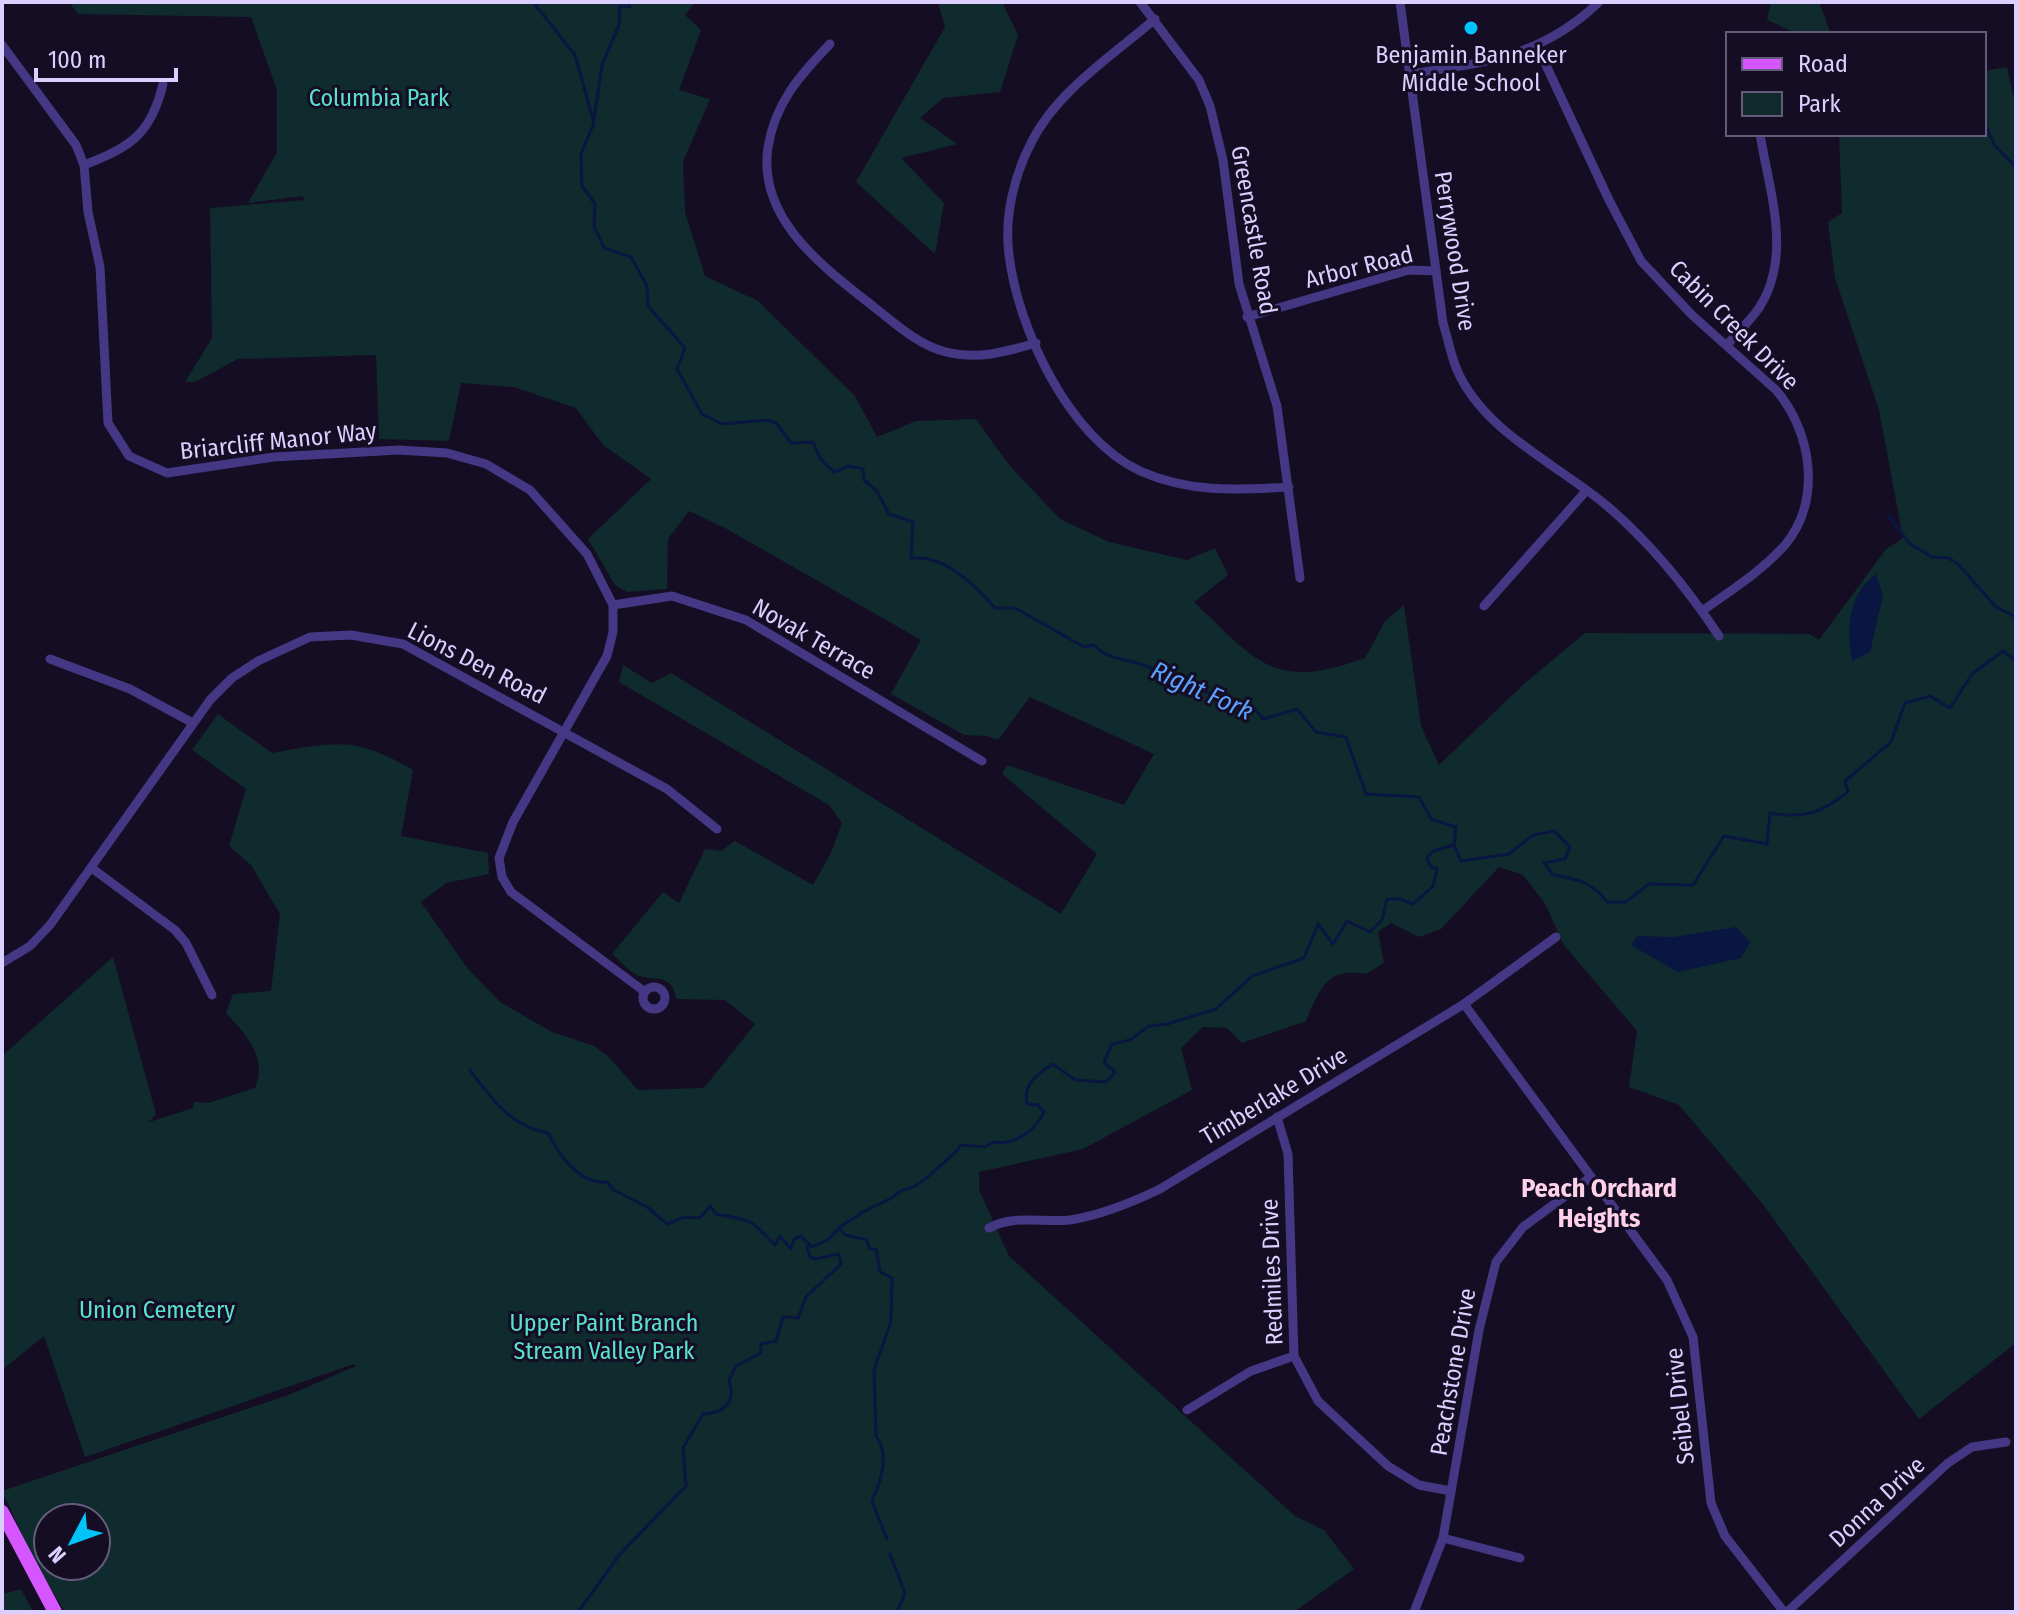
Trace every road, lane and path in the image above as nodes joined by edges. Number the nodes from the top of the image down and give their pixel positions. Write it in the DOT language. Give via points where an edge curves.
graph roads {
  1 [pos="1140,2"];
  2 [pos="1400,2"];
  3 [pos="1599,2"];
  4 [pos="1155,19"];
  5 [pos="830,44"];
  6 [pos="2,45"];
  7 [pos="1537,46"];
  8 [pos="1410,74"];
  9 [pos="163,84"];
  10 [pos="1760,136"];
  11 [pos="84,165"];
  12 [pos="1436,271"];
  13 [pos="1247,317"];
  14 [pos="1036,343"];
  15 [pos="1727,345"];
  16 [pos="1289,487"];
  17 [pos="1586,491"];
  18 [pos="1300,578"];
  19 [pos="613,605"];
  20 [pos="1484,606"];
  21 [pos="1702,611"];
  22 [pos="1719,636"];
  23 [pos="50,659"];
  24 [pos="193,723"];
  25 [pos="566,732"];
  26 [pos="982,761"];
  27 [pos="717,829"];
  28 [pos="93,869"];
  29 [pos="1556,937"];
  30 [pos="2,963"];
  31 [pos="645,992"];
  32 [pos="212,995"];
  33 [pos="1464,1004"];
  34 [pos="1277,1117"];
  35 [pos="1591,1177"];
  36 [pos="989,1228"];
  37 [pos="1294,1356"];
  38 [pos="1187,1410"];
  39 [pos="2006,1442"];
  40 [pos="1451,1491"];
  41 [pos="2,1512"];
  42 [pos="1443,1538"];
  43 [pos="1520,1558"];
  44 [pos="55,1612"];
  45 [pos="1414,1612"];
  46 [pos="1785,1612"];
  1 -- 4 [label="street, Greencastle Road"];
  2 -- 8 [label="street, Perrywood Drive"];
  3 -- 7 [label="street"];
  4 -- 13 [label="street, Greencastle Road" via="1199,80 1210,106"];
  4 -- 14 [label="street" via="1053,110 1021,164 1010,205 1009,255"];
  5 -- 14 [label="street" via="792,84 768,148 768,175 778,210 802,246 915,339 945,352 983,356"];
  6 -- 11 [label="street, Briarcliff Manor Way" via="76,145"];
  7 -- 8 [label="street" via="1489,62"];
  7 -- 15 [label="street, Cabin Creek Drive" via="1641,261"];
  8 -- 12 [label="street, Perrywood Drive"];
  9 -- 11 [label="street" via="158,106 131,144"];
  10 -- 15 [label="street" via="1777,264 1759,307"];
  11 -- 19 [label="street, Briarcliff Manor Way" via="100,267 108,423 129,456 167,473 274,457 399,450 447,453 486,464 530,490 560,521 587,554"];
  12 -- 13 [label="street, Arbor Road" via="1409,270"];
  12 -- 17 [label="street, Perrywood Drive" via="1443,323 1469,392 1500,426"];
  13 -- 16 [label="street, Greencastle Road" via="1277,406"];
  14 -- 16 [label="street" via="1049,376 1089,434 1138,470 1214,491"];
  15 -- 21 [label="street, Cabin Creek Drive" via="1787,402 1803,434 1809,468 1805,506 1784,545"];
  16 -- 18 [label="street, Greencastle Road"];
  17 -- 20 [label="street"];
  17 -- 21 [label="street, Perrywood Drive" via="1643,539"];
  19 -- 25 [label="street" via="607,656"];
  19 -- 26 [label="street, Novak Terrace" via="672,596 746,620"];
  21 -- 22 [label="street, Perrywood Drive"];
  23 -- 24 [label="street" via="130,689"];
  24 -- 25 [label="street, Lions Den Road" via="232,678 258,661 310,637 351,635 403,644"];
  24 -- 28 [label="street, Lions Den Road"];
  25 -- 27 [label="street, Lions Den Road" via="667,789"];
  25 -- 31 [label="street" via="513,822 499,858 502,877 511,892"];
  28 -- 30 [label="street, Lions Den Road" via="30,946"];
  28 -- 32 [label="street" via="175,930"];
  29 -- 33 [label="street, Timberlake Drive"];
  33 -- 34 [label="street, Timberlake Drive"];
  33 -- 35 [label="street, Seibel Drive"];
  34 -- 36 [label="street, Timberlake Drive" via="1160,1189 1111,1211 1069,1220 1001,1221"];
  34 -- 37 [label="street, Redmiles Drive" via="1288,1154"];
  35 -- 40 [label="street, Peachstone Drive" via="1523,1227 1496,1262"];
  35 -- 46 [label="street, Seibel Drive" via="1667,1280 1687,1319 1698,1366 1711,1503 1725,1536"];
  37 -- 38 [label="street" via="1251,1371"];
  37 -- 40 [label="street, Redmiles Drive" via="1318,1401 1388,1466 1419,1485"];
  39 -- 46 [label="street, Donna Drive" via="1972,1447 1948,1463"];
  40 -- 42 [label="street, Peachstone Drive"];
  41 -- 44 [label="main road"];
  42 -- 43 [label="street"];
  42 -- 45 [label="street, Peachstone Drive"];
}
